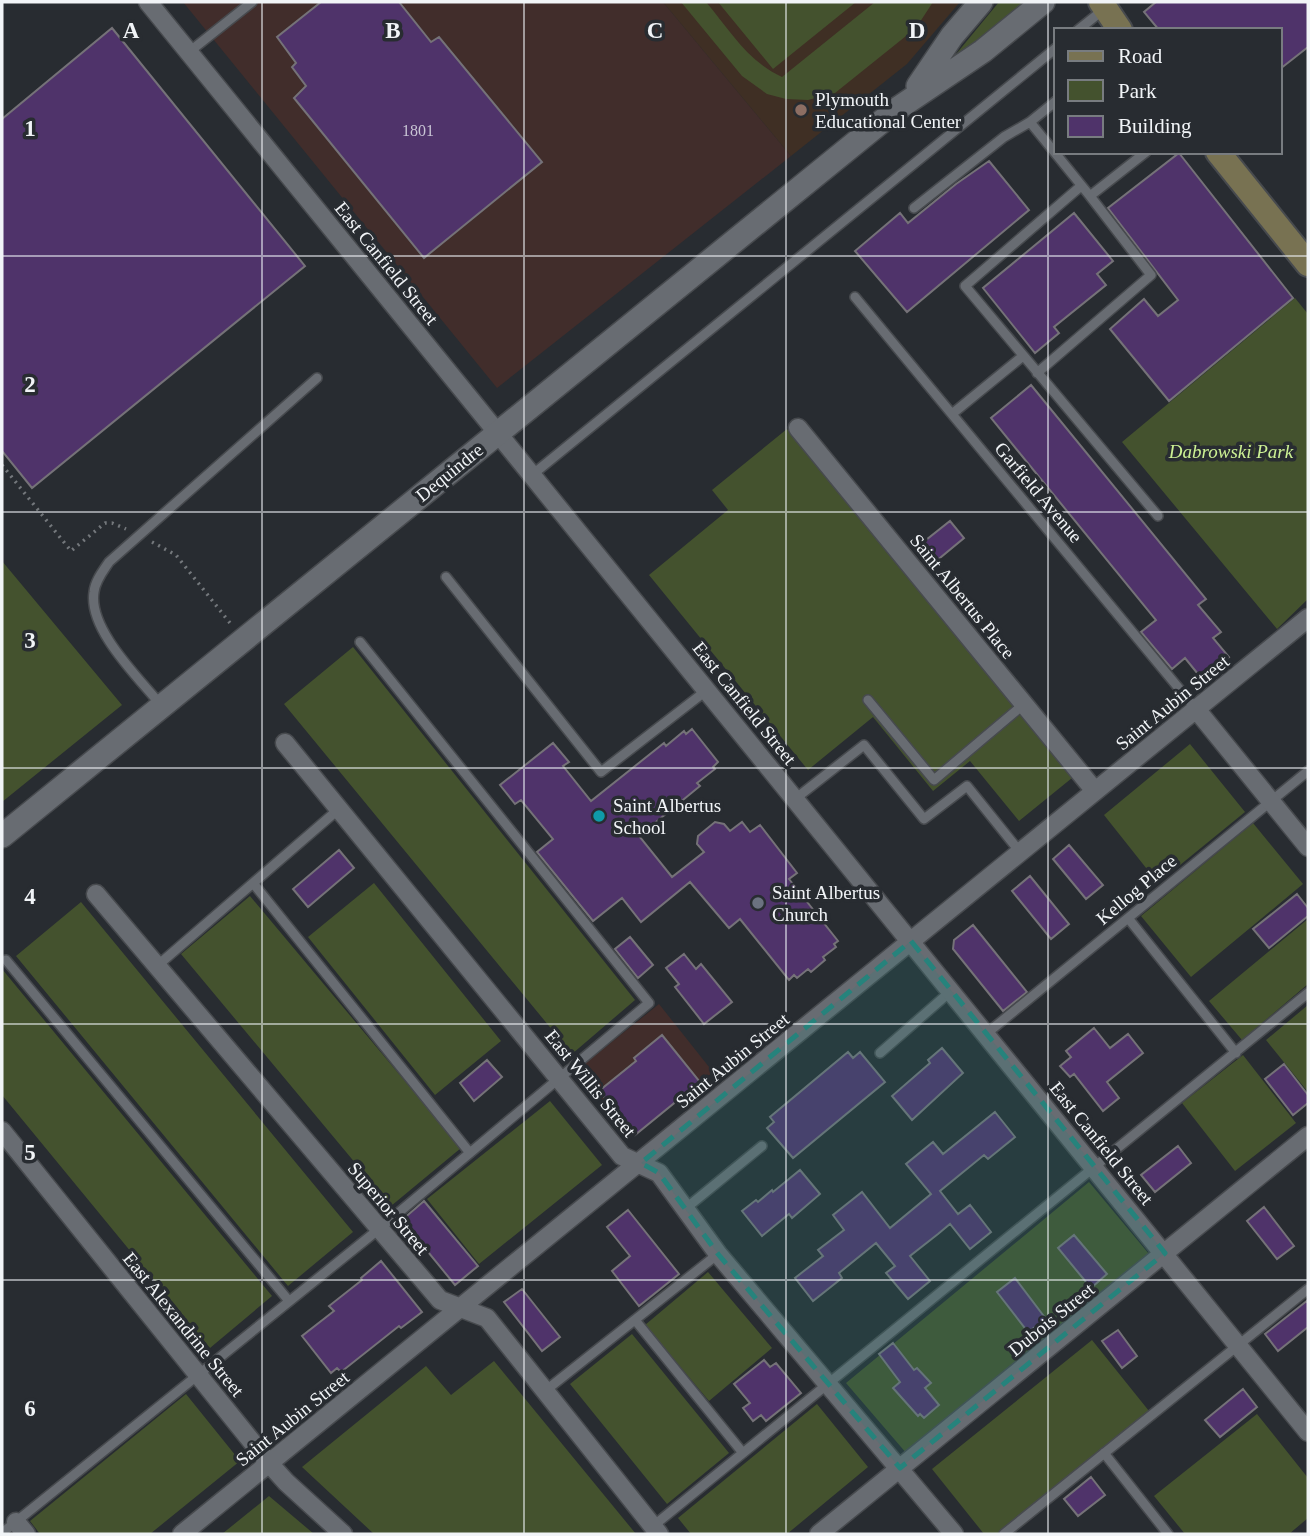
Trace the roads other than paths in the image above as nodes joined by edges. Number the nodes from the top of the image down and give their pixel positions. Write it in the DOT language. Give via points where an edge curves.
graph roads {
  1 [pos="148,2"];
  2 [pos="253,2"];
  3 [pos="981,2"];
  4 [pos="1042,2"];
  5 [pos="1106,4"];
  6 [pos="1080,28"];
  7 [pos="1119,28"];
  8 [pos="1054,50"];
  9 [pos="189,52"];
  10 [pos="1054,103"];
  11 [pos="897,109"];
  12 [pos="1030,122"];
  13 [pos="1054,152"];
  14 [pos="1056,154"];
  15 [pos="1143,154"];
  16 [pos="1220,154"];
  17 [pos="1081,186"];
  18 [pos="1090,196"];
  19 [pos="914,208"];
  20 [pos="1308,264"];
  21 [pos="855,297"];
  22 [pos="1023,356"];
  23 [pos="1038,373"];
  24 [pos="317,377"];
  25 [pos="952,414"];
  26 [pos="798,428"];
  27 [pos="497,432"];
  28 [pos="531,475"];
  29 [pos="1158,516"];
  30 [pos="446,577"];
  31 [pos="1308,618"];
  32 [pos="360,642"];
  33 [pos="707,690"];
  34 [pos="868,699"];
  35 [pos="1024,704"];
  36 [pos="162,706"];
  37 [pos="1196,709"];
  38 [pos="285,743"];
  39 [pos="1308,771"];
  40 [pos="1095,791"];
  41 [pos="795,799"];
  42 [pos="1270,801"];
  43 [pos="340,808"];
  44 [pos="2,836"];
  45 [pos="1308,847"];
  46 [pos="1020,852"];
  47 [pos="253,883"];
  48 [pos="96,894"];
  49 [pos="1128,918"];
  50 [pos="911,941"];
  51 [pos="6,960"];
  52 [pos="157,966"];
  53 [pos="951,991"];
  54 [pos="1308,993"];
  55 [pos="986,1034"];
  56 [pos="880,1053"];
  57 [pos="1236,1053"];
  58 [pos="560,1079"];
  59 [pos="2,1131"];
  60 [pos="1308,1136"];
  61 [pos="762,1146"];
  62 [pos="470,1153"];
  63 [pos="641,1163"];
  64 [pos="1095,1168"];
  65 [pos="685,1209"];
  66 [pos="379,1229"];
  67 [pos="1165,1253"];
  68 [pos="718,1254"];
  69 [pos="1308,1289"];
  70 [pos="289,1301"];
  71 [pos="460,1308"];
  72 [pos="635,1320"];
  73 [pos="1237,1344"];
  74 [pos="198,1374"];
  75 [pos="828,1384"];
  76 [pos="545,1391"];
  77 [pos="1308,1432"];
  78 [pos="743,1453"];
  79 [pos="1104,1453"];
  80 [pos="269,1464"];
  81 [pos="900,1468"];
  82 [pos="14,1530"];
  83 [pos="655,1530"];
  84 [pos="182,1534"];
  85 [pos="343,1534"];
  86 [pos="819,1534"];
  87 [pos="954,1534"];
  88 [pos="1004,1534"];
  89 [pos="1168,1534"];
  1 -- 9 [label="street, East Canfield Street"];
  2 -- 9 [label="lane"];
  3 -- 11 [label="street, Dequindre"];
  4 -- 11 [label="street, Dequindre" via="983,51"];
  5 -- 6 [label="lane"];
  5 -- 7 [label="main road"];
  8 -- 28 [label="lane"];
  9 -- 27 [label="street, East Canfield Street"];
  10 -- 12 [label="lane"];
  11 -- 27 [label="street, Dequindre"];
  12 -- 13 [label="lane"];
  12 -- 19 [label="lane"];
  14 -- 17 [label="lane"];
  15 -- 18 [label="lane"];
  16 -- 20 [label="main road"];
  17 -- 18 [label="lane"];
  17 -- 22 [label="lane" via="965,286"];
  18 -- 23 [label="lane" via="1151,275"];
  21 -- 25 [label="lane, Garfield Avenue"];
  22 -- 23 [label="lane"];
  22 -- 25 [label="lane"];
  23 -- 29 [label="lane"];
  24 -- 36 [label="lane" via="109,562 100,575 93,592 103,633"];
  25 -- 37 [label="lane, Garfield Avenue"];
  26 -- 35 [label="street, Saint Albertus Place"];
  27 -- 28 [label="street, East Canfield Street"];
  27 -- 36 [label="street, Dequindre"];
  28 -- 33 [label="street, East Canfield Street"];
  30 -- 33 [label="lane" via="601,772"];
  31 -- 37 [label="street, Saint Aubin Street"];
  32 -- 58 [label="lane" via="649,1003"];
  33 -- 41 [label="street, East Canfield Street"];
  34 -- 35 [label="lane" via="934,780"];
  35 -- 40 [label="street, Saint Albertus Place"];
  36 -- 44 [label="street, Dequindre"];
  37 -- 40 [label="street, Saint Aubin Street"];
  37 -- 42 [label="street"];
  38 -- 43 [label="street, East Willis Street"];
  39 -- 42 [label="lane, Kellog Place"];
  40 -- 46 [label="street, Saint Aubin Street"];
  41 -- 46 [label="lane" via="864,745 924,819 967,786"];
  41 -- 50 [label="street, East Canfield Street"];
  42 -- 45 [label="street"];
  42 -- 49 [label="lane, Kellog Place"];
  43 -- 47 [label="lane"];
  43 -- 58 [label="street, East Willis Street"];
  46 -- 50 [label="street, Saint Aubin Street"];
  47 -- 52 [label="lane"];
  47 -- 62 [label="lane"];
  48 -- 52 [label="street, Superior Street"];
  49 -- 55 [label="lane, Kellog Place"];
  49 -- 57 [label="lane"];
  50 -- 53 [label="street, East Canfield Street"];
  50 -- 63 [label="street, Saint Aubin Street"];
  51 -- 70 [label="lane"];
  52 -- 66 [label="street, Superior Street"];
  53 -- 55 [label="street, East Canfield Street"];
  53 -- 56 [label="lane"];
  54 -- 57 [label="lane"];
  55 -- 64 [label="street, East Canfield Street"];
  57 -- 64 [label="lane"];
  58 -- 62 [label="lane"];
  58 -- 63 [label="street, East Willis Street" via="622,1156"];
  59 -- 74 [label="street, East Alexandrine Street"];
  60 -- 67 [label="street, Dubois Street"];
  61 -- 65 [label="lane"];
  62 -- 66 [label="lane"];
  63 -- 65 [label="street, East Willis Street" via="659,1173"];
  63 -- 71 [label="street, Saint Aubin Street"];
  64 -- 67 [label="street, East Canfield Street"];
  64 -- 75 [label="lane"];
  65 -- 68 [label="street, East Willis Street"];
  66 -- 70 [label="lane"];
  66 -- 71 [label="street, Superior Street" via="440,1300"];
  67 -- 73 [label="street, East Canfield Street"];
  67 -- 81 [label="street, Dubois Street"];
  68 -- 72 [label="lane"];
  68 -- 75 [label="street, East Willis Street"];
  69 -- 73 [label="lane"];
  70 -- 74 [label="lane"];
  71 -- 76 [label="street, Superior Street" via="487,1318"];
  71 -- 80 [label="street, Saint Aubin Street"];
  72 -- 76 [label="lane"];
  72 -- 78 [label="lane"];
  73 -- 77 [label="street, East Canfield Street"];
  73 -- 79 [label="lane"];
  74 -- 80 [label="street, East Alexandrine Street"];
  74 -- 82 [label="lane"];
  75 -- 78 [label="lane"];
  75 -- 81 [label="street, East Willis Street"];
  76 -- 83 [label="street, Superior Street"];
  78 -- 83 [label="lane"];
  79 -- 88 [label="lane"];
  79 -- 89 [label="lane"];
  80 -- 84 [label="street, Saint Aubin Street"];
  80 -- 85 [label="street, East Alexandrine Street"];
  81 -- 86 [label="street, Dubois Street"];
  81 -- 87 [label="street, East Willis Street"];
}
